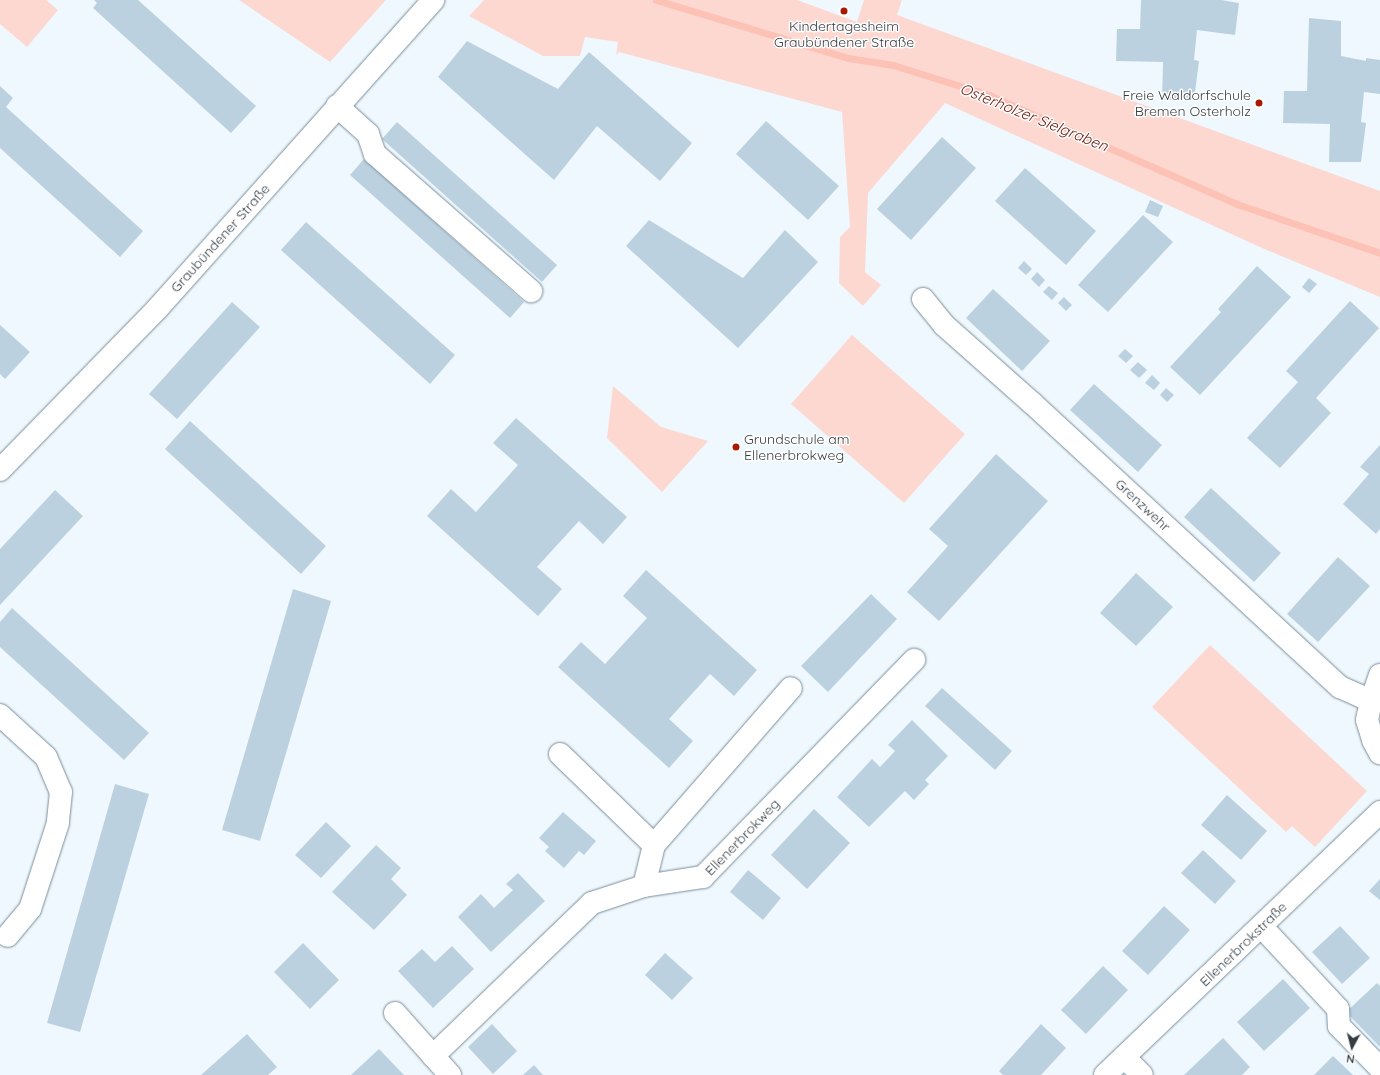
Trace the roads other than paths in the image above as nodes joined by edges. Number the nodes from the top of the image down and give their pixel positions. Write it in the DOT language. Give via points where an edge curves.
graph roads {
  1 [pos="433,0"];
  2 [pos="337,106"];
  3 [pos="531,291"];
  4 [pos="923,299"];
  5 [pos="0,470"];
  6 [pos="914,660"];
  7 [pos="1380,675"];
  8 [pos="791,688"];
  9 [pos="1371,701"];
  10 [pos="0,715"];
  11 [pos="1380,753"];
  12 [pos="560,754"];
  13 [pos="1380,812"];
  14 [pos="654,845"];
  15 [pos="644,886"];
  16 [pos="1261,926"];
  17 [pos="7,936"];
  18 [pos="395,1014"];
  19 [pos="433,1056"];
  20 [pos="1124,1057"];
  21 [pos="1380,1068"];
  22 [pos="450,1075"];
  23 [pos="1105,1075"];
  24 [pos="1142,1075"];
  1 -- 2 [label="street, Graubündener Straße"];
  2 -- 3 [label="street" via="368,134 375,154"];
  2 -- 5 [label="street, Graubündener Straße" via="158,308"];
  4 -- 9 [label="street, Grenzwehr" via="944,325 1340,687"];
  6 -- 15 [label="street, Ellenerbrokweg" via="703,878"];
  7 -- 9 [label="street"];
  8 -- 14 [label="street"];
  9 -- 11 [label="street" via="1367,720"];
  10 -- 17 [label="street" via="46,757 61,792 58,823 30,909"];
  12 -- 14 [label="street"];
  13 -- 16 [label="street, Ellenerbrokstraße"];
  14 -- 15 [label="street"];
  15 -- 19 [label="street, Ellenerbrokweg" via="592,903"];
  16 -- 20 [label="street, Ellenerbrokstraße"];
  16 -- 21 [label="street" via="1338,1009 1339,1026"];
  18 -- 19 [label="street"];
  19 -- 22 [label="street"];
  20 -- 23 [label="street, Ellenerbrokstraße"];
  20 -- 24 [label="street"];
}
